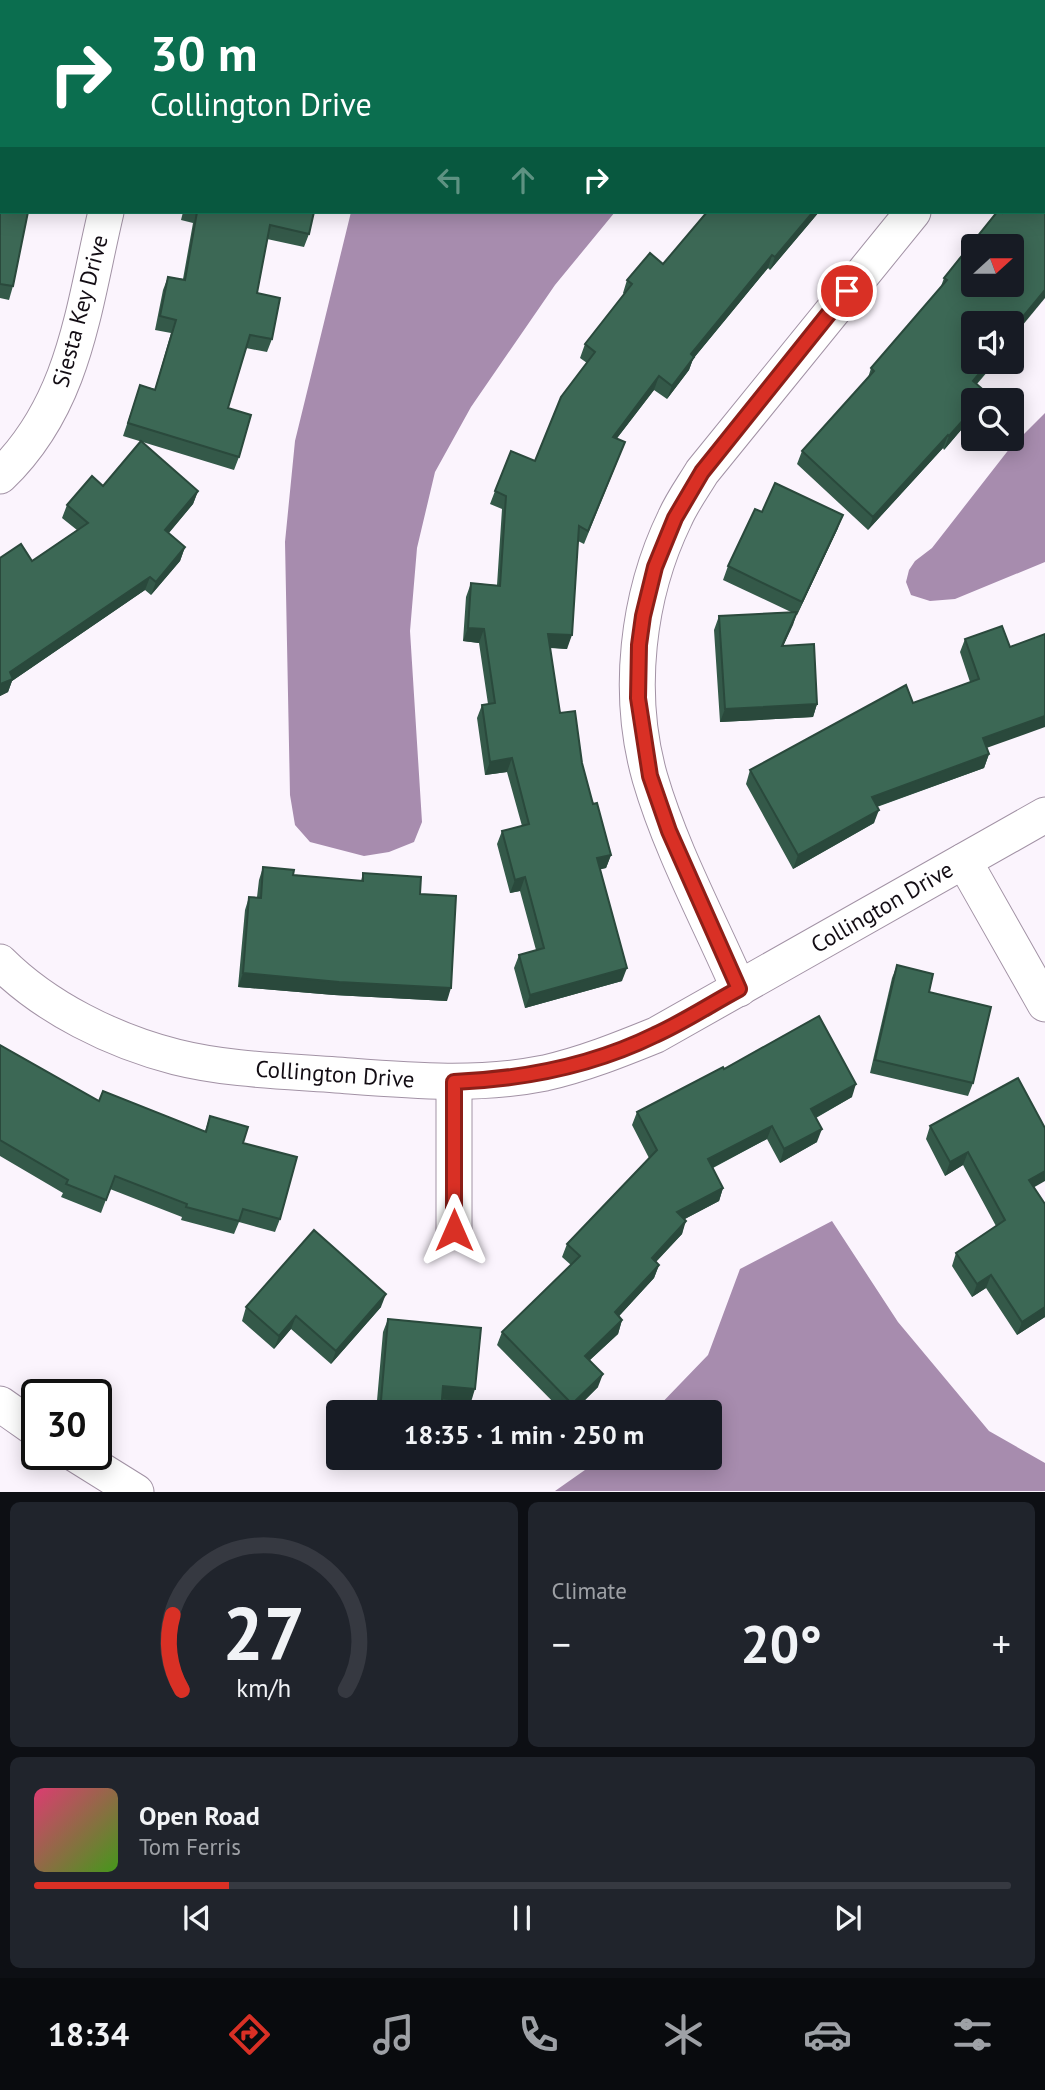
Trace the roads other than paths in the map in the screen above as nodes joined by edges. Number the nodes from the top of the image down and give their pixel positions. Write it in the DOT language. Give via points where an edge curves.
graph roads {
  1 [pos="106,214"];
  2 [pos="910,214"];
  3 [pos="0,476"];
  4 [pos="1045,816"];
  5 [pos="964,861"];
  6 [pos="2,967"];
  7 [pos="739,989"];
  8 [pos="1045,1004"];
  9 [pos="454,1082"];
  10 [pos="454,1230"];
  11 [pos="0,1404"];
  12 [pos="21,1419"];
  13 [pos="101,1470"];
  14 [pos="136,1492"];
  1 -- 3 [label="street, Siesta Key Drive" via="62,386 36,435"];
  2 -- 7 [label="street" via="702,472 670,530 643,616 638,698 650,776 669,831"];
  4 -- 5 [label="street, Collington Drive"];
  5 -- 7 [label="street, Collington Drive"];
  5 -- 8 [label="street"];
  6 -- 9 [label="street, Collington Drive" via="72,1016 176,1057 230,1066"];
  7 -- 9 [label="street, Collington Drive" via="656,1035 601,1058 544,1073"];
  9 -- 10 [label="street"];
  11 -- 12 [label="street"];
  13 -- 14 [label="street"];
}
